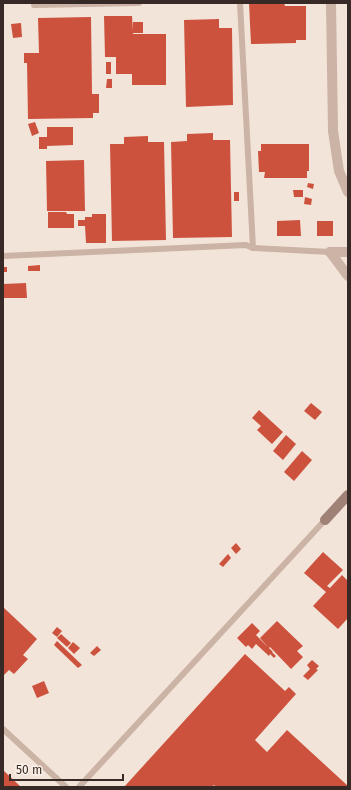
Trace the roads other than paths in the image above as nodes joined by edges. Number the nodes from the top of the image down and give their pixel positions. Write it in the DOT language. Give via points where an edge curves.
graph roads {
  1 [pos="139,3"];
  2 [pos="240,3"];
  3 [pos="331,3"];
  4 [pos="34,5"];
  5 [pos="348,192"];
  6 [pos="253,248"];
  7 [pos="330,252"];
  8 [pos="348,252"];
  9 [pos="3,256"];
  10 [pos="348,276"];
  11 [pos="348,495"];
  12 [pos="325,520"];
  13 [pos="3,729"];
  14 [pos="66,787"];
  15 [pos="79,787"];
  1 -- 4 [label="lane"];
  2 -- 6 [label="lane"];
  3 -- 5 [label="street" via="333,131 339,171"];
  6 -- 7 [label="lane"];
  6 -- 9 [label="lane" via="246,245"];
  7 -- 8 [label="street"];
  7 -- 10 [label="street"];
  11 -- 12 [label="street"];
  12 -- 15 [label="lane"];
  13 -- 14 [label="lane"];
}
